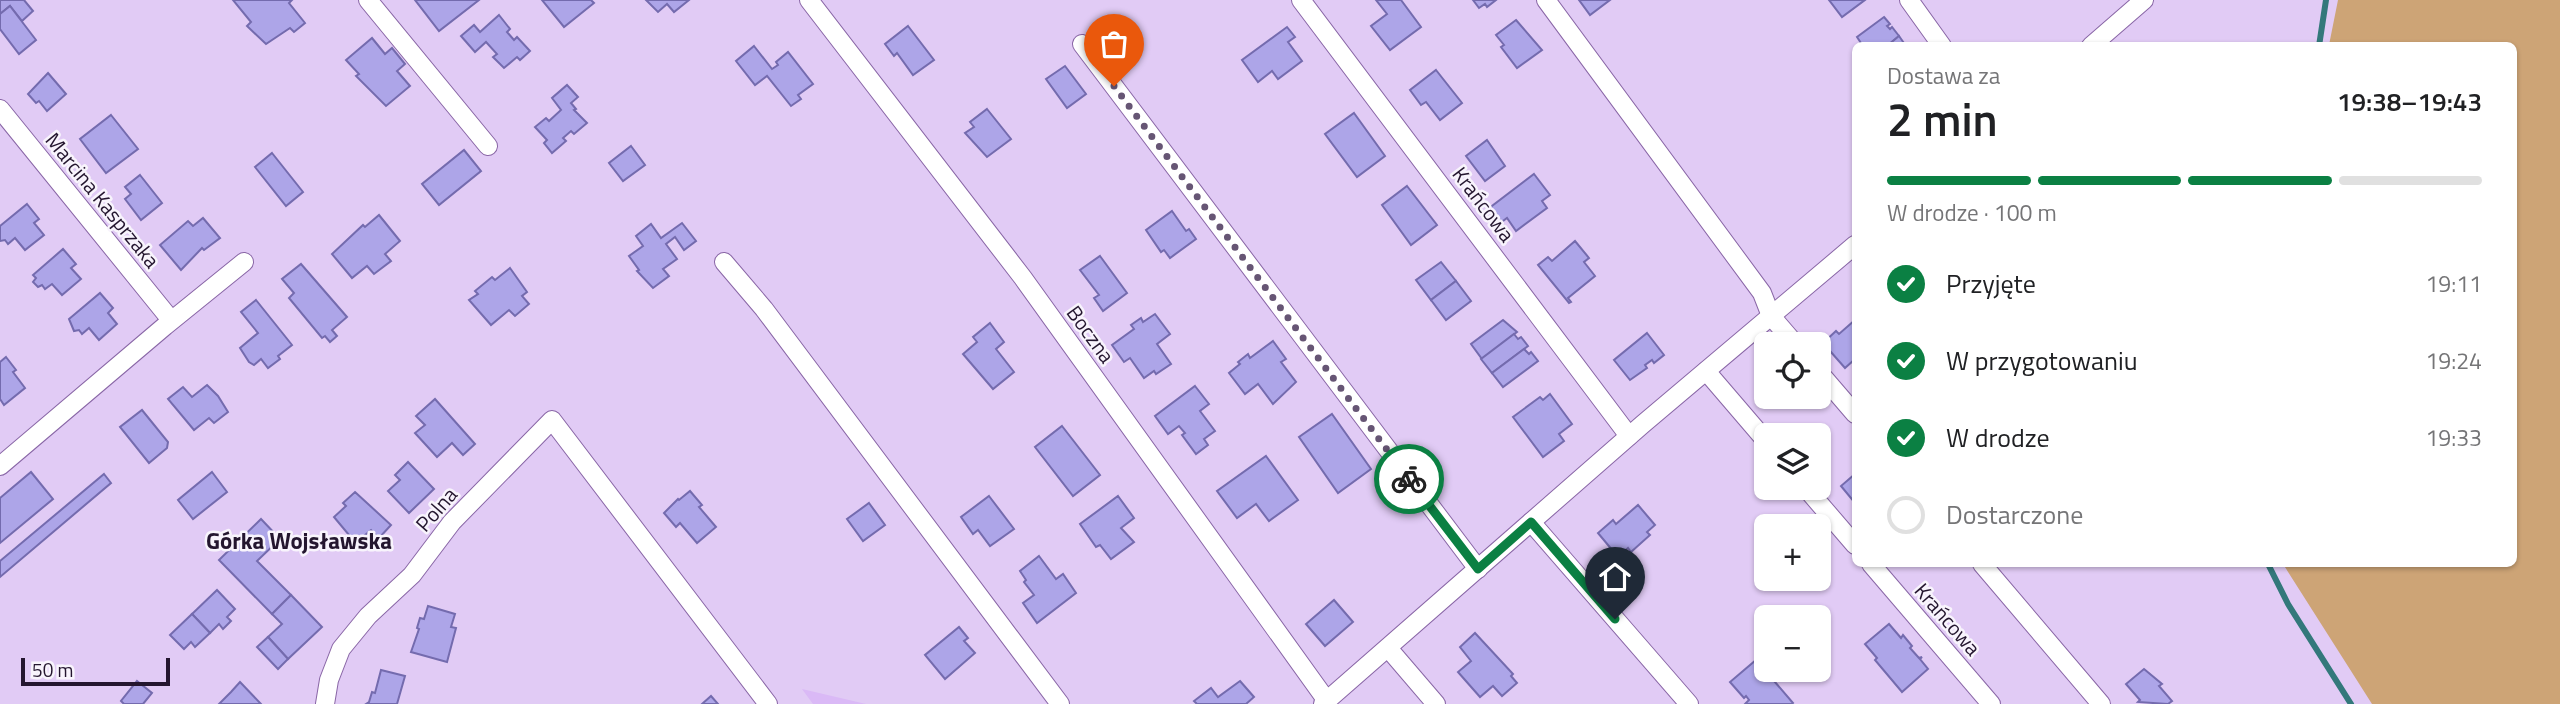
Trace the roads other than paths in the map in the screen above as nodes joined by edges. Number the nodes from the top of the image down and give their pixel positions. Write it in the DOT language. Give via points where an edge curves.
graph roads {
  1 [pos="368,0"];
  2 [pos="809,0"];
  3 [pos="1301,0"];
  4 [pos="1546,0"];
  5 [pos="1909,0"];
  6 [pos="2144,0"];
  7 [pos="1939,42"];
  8 [pos="2096,42"];
  9 [pos="1082,44"];
  10 [pos="0,109"];
  11 [pos="488,146"];
  12 [pos="1852,248"];
  13 [pos="244,262"];
  14 [pos="724,262"];
  15 [pos="1771,316"];
  16 [pos="171,320"];
  17 [pos="1785,332"];
  18 [pos="1706,371"];
  19 [pos="1831,386"];
  20 [pos="1852,411"];
  21 [pos="1754,427"];
  22 [pos="1629,436"];
  23 [pos="0,466"];
  24 [pos="1816,500"];
  25 [pos="1531,522"];
  26 [pos="1852,542"];
  27 [pos="1874,567"];
  28 [pos="1985,567"];
  29 [pos="1478,569"];
  30 [pos="1388,648"];
  31 [pos="1325,703"];
  32 [pos="325,704"];
  33 [pos="768,704"];
  34 [pos="1060,704"];
  35 [pos="1436,704"];
  36 [pos="1689,704"];
  37 [pos="1991,704"];
  38 [pos="2102,704"];
  1 -- 11 [label="street"];
  2 -- 31 [label="street, Boczna" via="1023,278"];
  3 -- 22 [label="street, Krańcowa"];
  4 -- 15 [label="street" via="1762,293"];
  5 -- 7 [label="street"];
  6 -- 8 [label="street"];
  9 -- 29 [label="street"];
  10 -- 16 [label="street, Marcina Kasprzaka"];
  12 -- 15 [label="street"];
  13 -- 16 [label="street"];
  14 -- 34 [label="street"];
  15 -- 17 [label="street"];
  15 -- 18 [label="street"];
  16 -- 23 [label="street"];
  18 -- 21 [label="street"];
  18 -- 22 [label="street"];
  19 -- 20 [label="street"];
  22 -- 25 [label="street"];
  24 -- 26 [label="street"];
  25 -- 29 [label="street"];
  25 -- 36 [label="street"];
  27 -- 37 [label="street, Krańcowa"];
  28 -- 38 [label="street"];
  29 -- 30 [label="street"];
  30 -- 31 [label="street"];
  30 -- 35 [label="street"];
  32 -- 33 [label="street, Polna" via="329,680 348,640 412,575 452,522 552,420"];
}
